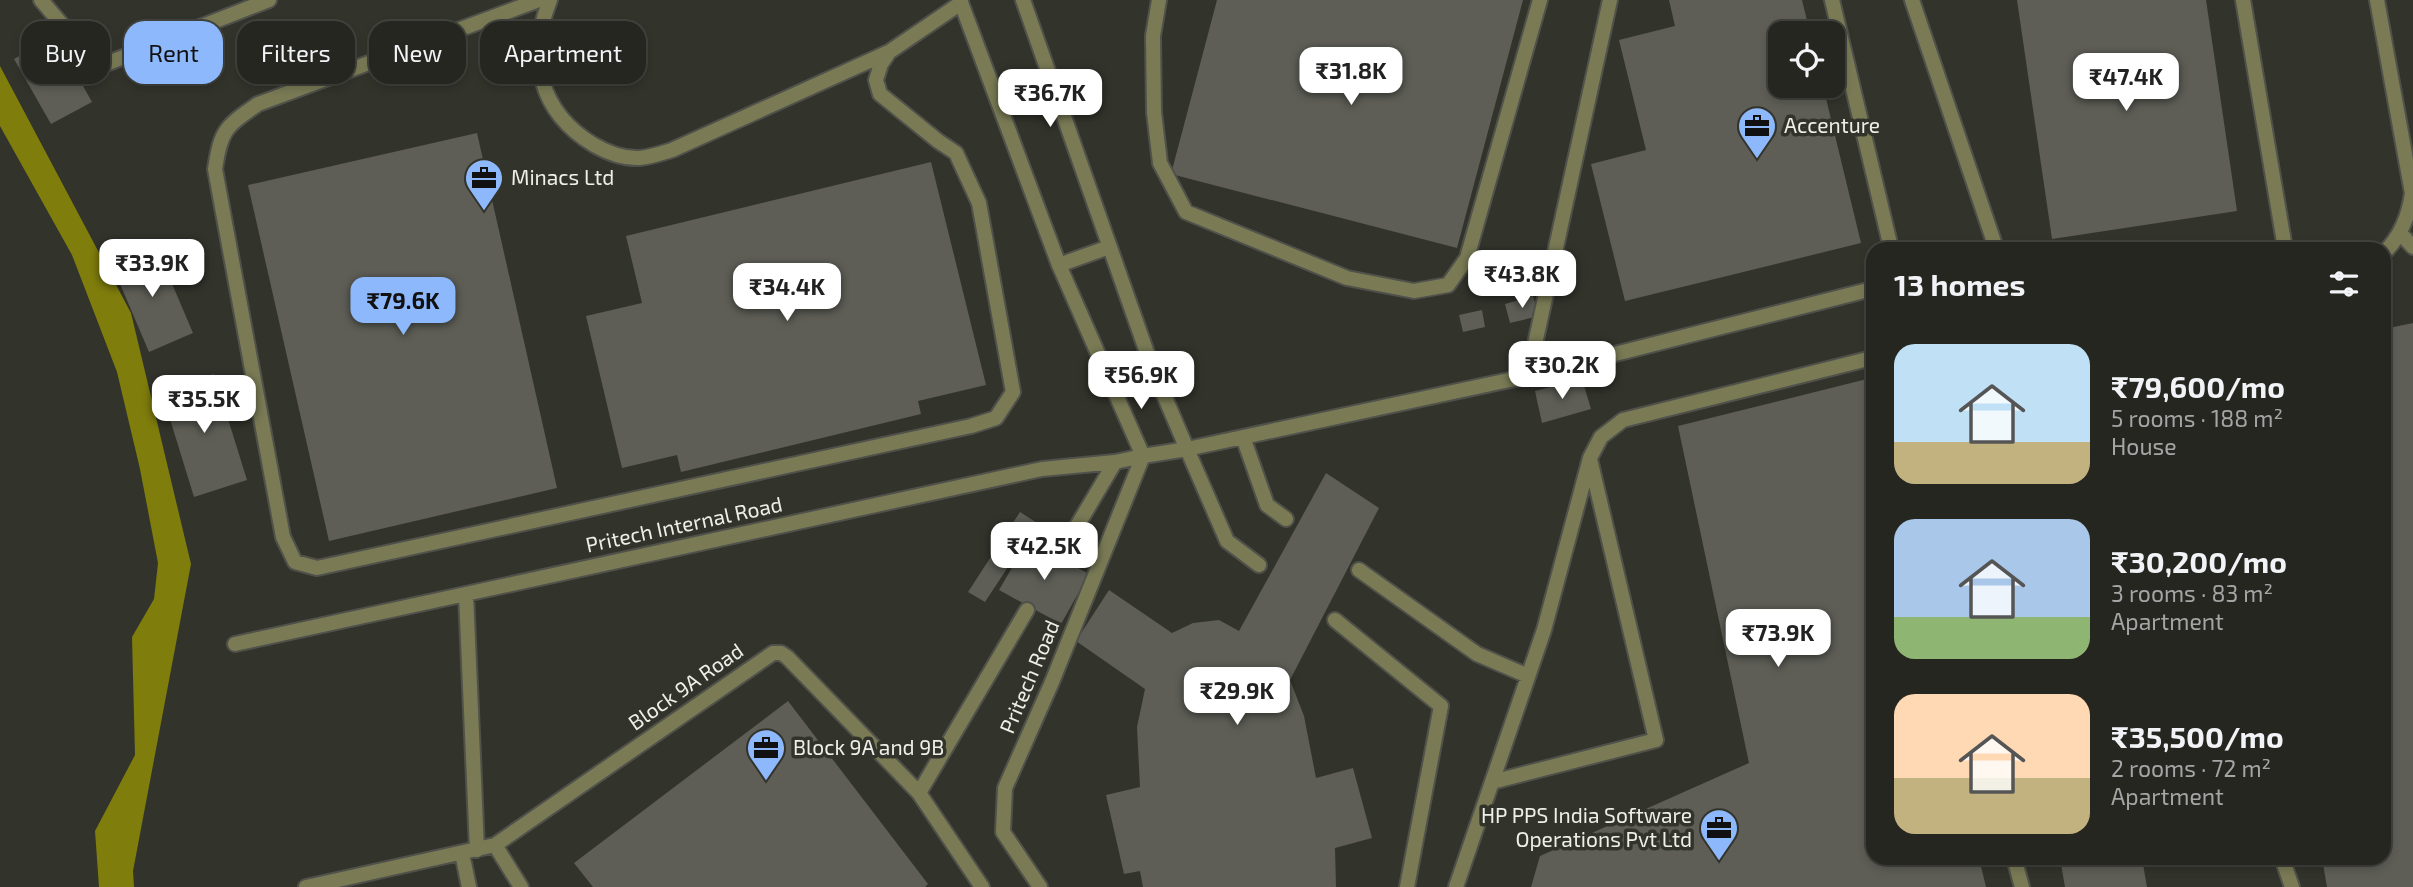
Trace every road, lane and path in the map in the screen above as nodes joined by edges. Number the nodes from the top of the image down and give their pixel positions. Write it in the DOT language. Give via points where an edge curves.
graph roads {
  1 [pos="41,0"];
  2 [pos="269,0"];
  3 [pos="539,0"];
  4 [pos="550,0"];
  5 [pos="1023,0"];
  6 [pos="1159,0"];
  7 [pos="1540,0"];
  8 [pos="1610,0"];
  9 [pos="1832,0"];
  10 [pos="1912,0"];
  11 [pos="2243,0"];
  12 [pos="2377,0"];
  13 [pos="961,1"];
  14 [pos="889,52"];
  15 [pos="2400,233"];
  16 [pos="1890,242"];
  17 [pos="1994,242"];
  18 [pos="2284,242"];
  19 [pos="2391,244"];
  20 [pos="1110,247"];
  21 [pos="2413,247"];
  22 [pos="1059,265"];
  23 [pos="1866,291"];
  24 [pos="1866,359"];
  25 [pos="1152,367"];
  26 [pos="1528,376"];
  27 [pos="1108,380"];
  28 [pos="1243,437"];
  29 [pos="1187,449"];
  30 [pos="1143,456"];
  31 [pos="1590,458"];
  32 [pos="1115,462"];
  33 [pos="1286,519"];
  34 [pos="1061,553"];
  35 [pos="1259,565"];
  36 [pos="1359,570"];
  37 [pos="466,594"];
  38 [pos="1027,610"];
  39 [pos="1335,620"];
  40 [pos="235,645"];
  41 [pos="1528,676"];
  42 [pos="1492,782"];
  43 [pos="919,793"];
  44 [pos="495,845"];
  45 [pos="477,850"];
  46 [pos="462,853"];
  47 [pos="2016,865"];
  48 [pos="2284,865"];
  49 [pos="306,887"];
  50 [pos="469,887"];
  51 [pos="521,887"];
  52 [pos="982,887"];
  53 [pos="1040,887"];
  54 [pos="1407,887"];
  55 [pos="1456,887"];
  56 [pos="2022,887"];
  57 [pos="2292,887"];
  1 -- 2 [label="street" via="98,67"];
  3 -- 14 [label="street" via="257,104 234,120 220,140 215,169 282,537 295,562 317,568 996,418 1013,392 979,203 956,153 880,94 876,80"];
  4 -- 14 [label="street" via="541,22 539,51 546,93 575,134 610,155 639,158 672,150"];
  5 -- 20 [label="street"];
  6 -- 7 [label="street" via="1153,36 1160,163 1186,212 1347,278 1414,291 1448,285 1467,258"];
  8 -- 26 [label="street"];
  9 -- 16 [label="street"];
  10 -- 17 [label="street"];
  11 -- 18 [label="street"];
  12 -- 15 [label="street" via="2412,192 2410,214"];
  13 -- 14 [label="street"];
  13 -- 22 [label="street"];
  15 -- 19 [label="street"];
  15 -- 21 [label="street"];
  20 -- 22 [label="street"];
  20 -- 25 [label="street"];
  22 -- 27 [label="street"];
  23 -- 26 [label="street"];
  24 -- 31 [label="street" via="1623,420 1601,437"];
  25 -- 27 [label="street"];
  25 -- 29 [label="street"];
  26 -- 28 [label="street"];
  27 -- 30 [label="street"];
  28 -- 29 [label="street"];
  28 -- 33 [label="street" via="1267,505"];
  29 -- 30 [label="street"];
  29 -- 35 [label="street" via="1227,541"];
  30 -- 32 [label="street, Pritech Internal Road"];
  30 -- 53 [label="street, Pritech Road" via="1004,788 1003,832"];
  31 -- 41 [label="street"];
  31 -- 42 [label="street" via="1656,740"];
  32 -- 34 [label="street"];
  32 -- 37 [label="street, Pritech Internal Road" via="1042,469"];
  36 -- 41 [label="street" via="1477,654"];
  37 -- 40 [label="street, Pritech Internal Road"];
  37 -- 45 [label="street"];
  38 -- 43 [label="street"];
  39 -- 54 [label="street" via="1441,706"];
  41 -- 42 [label="street"];
  42 -- 55 [label="street"];
  43 -- 44 [label="street, Block 9A Road" via="788,657 773,653"];
  43 -- 52 [label="street, Block 9A Road"];
  44 -- 45 [label="street, Block 9A Road"];
  44 -- 51 [label="street"];
  45 -- 46 [label="street, Block 9A Road"];
  46 -- 49 [label="street, Block 9A Road"];
  46 -- 50 [label="street"];
  47 -- 56 [label="street"];
  48 -- 57 [label="street"];
}
